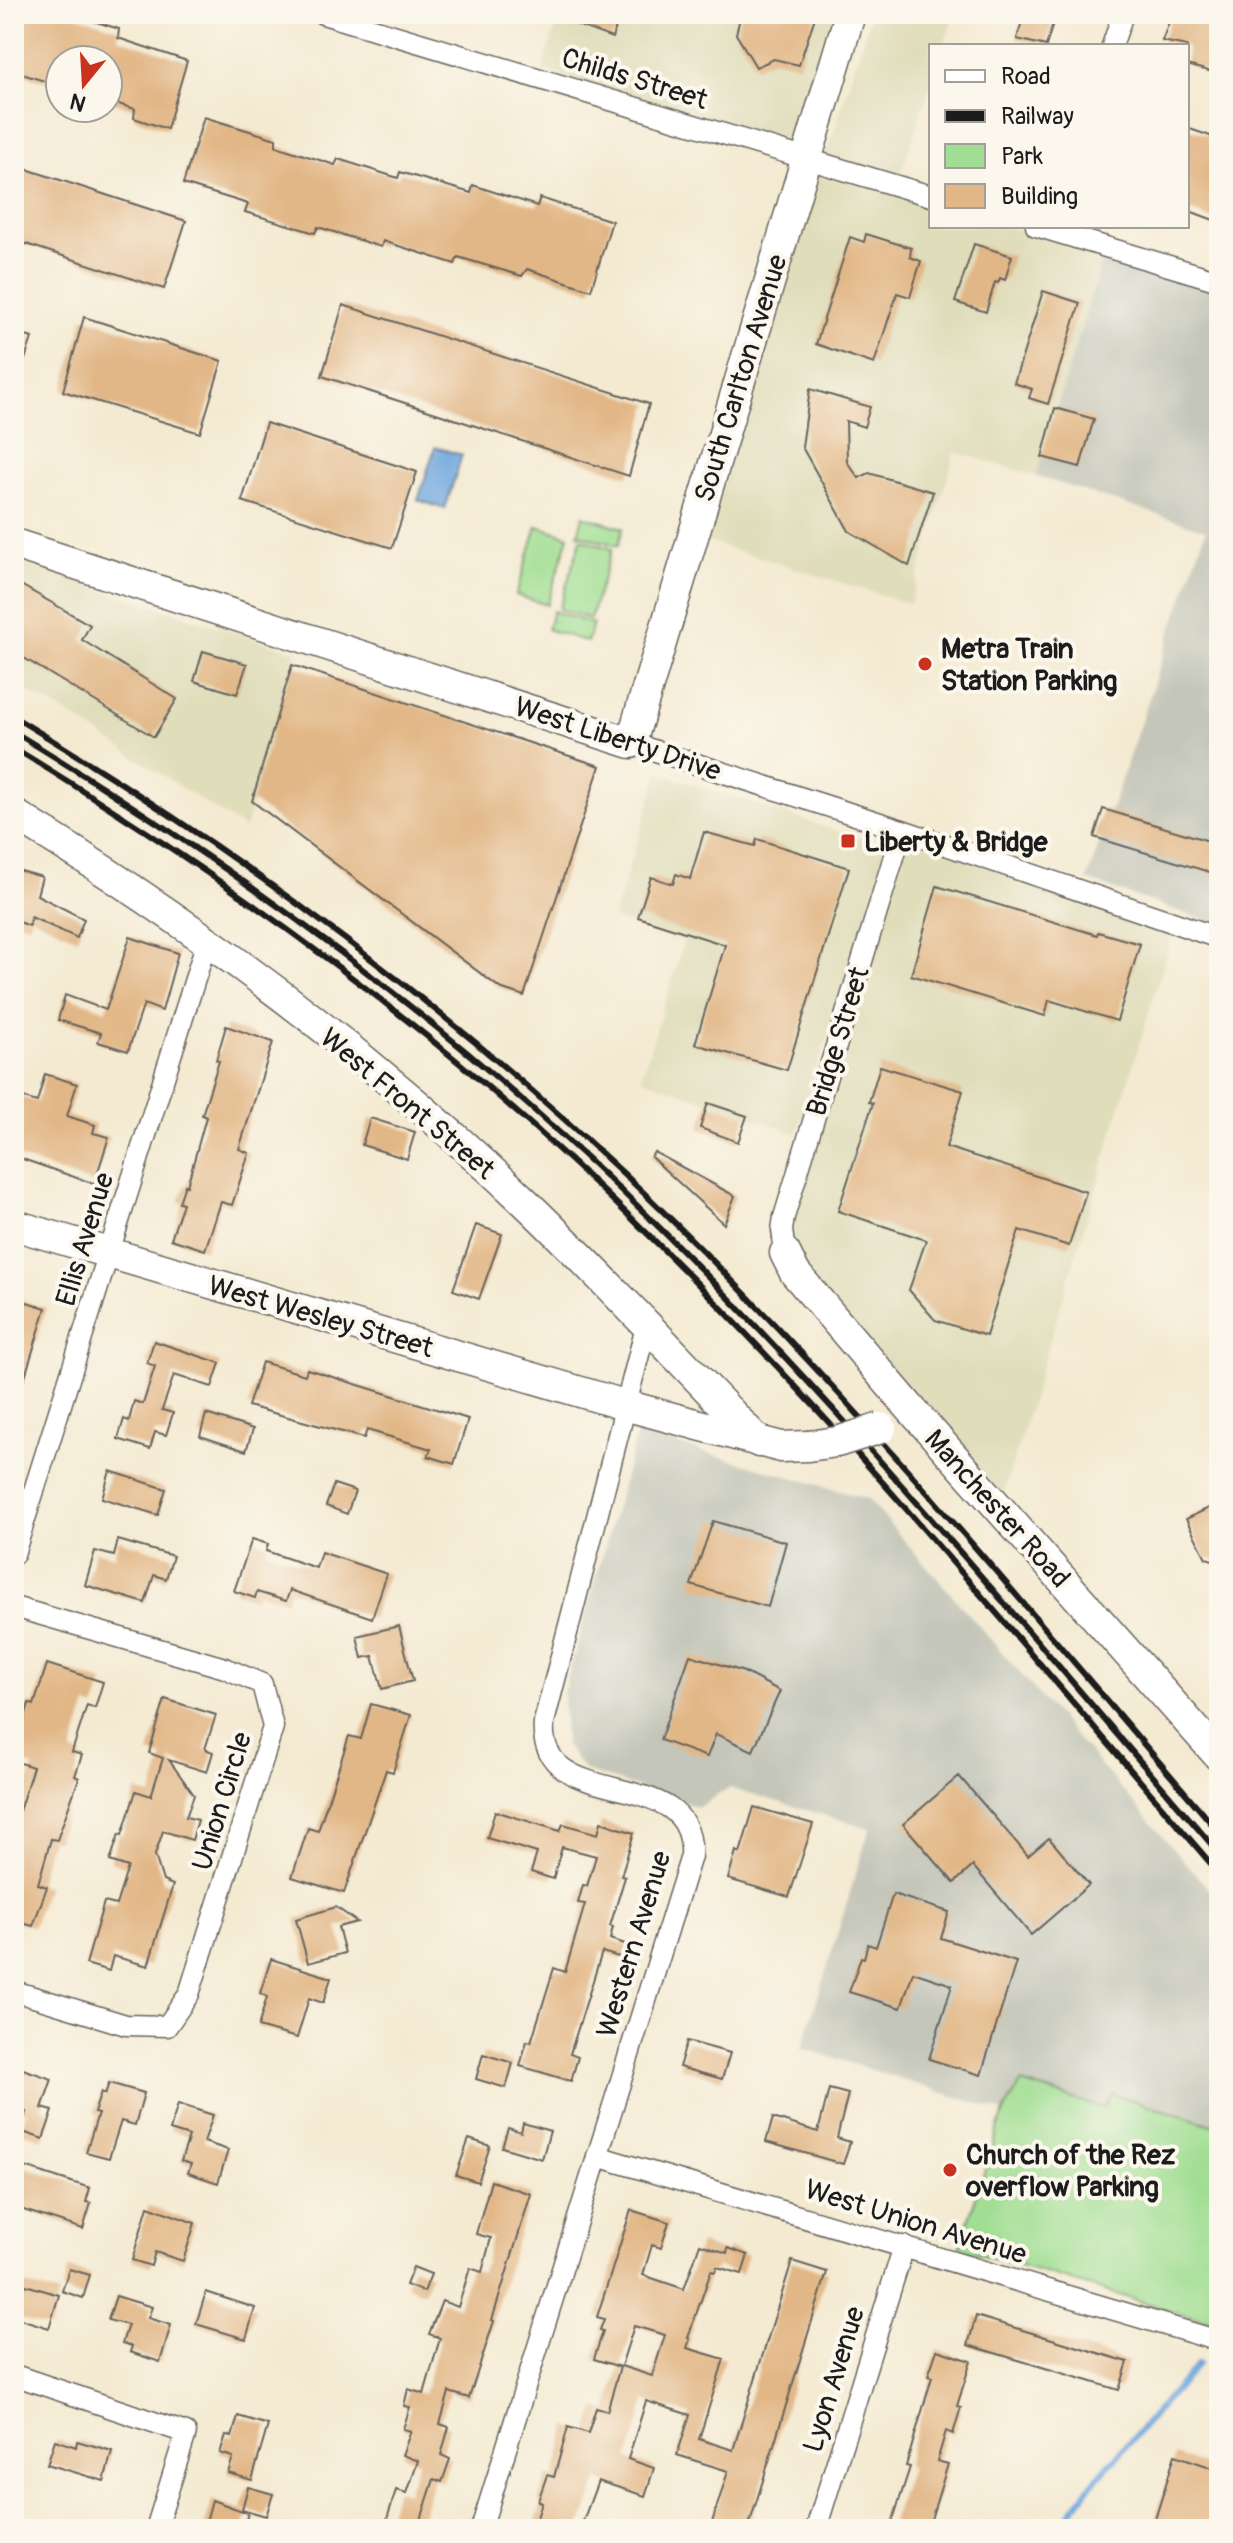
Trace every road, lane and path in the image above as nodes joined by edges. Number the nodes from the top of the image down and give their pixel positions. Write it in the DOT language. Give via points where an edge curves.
graph roads {
  1 [pos="323,14"];
  2 [pos="850,14"];
  3 [pos="1123,14"];
  4 [pos="1113,44"];
  5 [pos="807,159"];
  6 [pos="929,195"];
  7 [pos="1049,228"];
  8 [pos="1219,281"];
  9 [pos="14,544"];
  10 [pos="631,743"];
  11 [pos="14,814"];
  12 [pos="902,830"];
  13 [pos="1219,938"];
  14 [pos="207,941"];
  15 [pos="14,1225"];
  16 [pos="109,1253"];
  17 [pos="785,1253"];
  18 [pos="646,1327"];
  19 [pos="628,1406"];
  20 [pos="911,1409"];
  21 [pos="759,1442"];
  22 [pos="14,1554"];
  23 [pos="14,1607"];
  24 [pos="1219,1756"];
  25 [pos="14,1991"];
  26 [pos="597,2156"];
  27 [pos="904,2246"];
  28 [pos="1219,2341"];
  29 [pos="14,2375"];
  30 [pos="156,2529"];
  31 [pos="481,2529"];
  32 [pos="816,2529"];
  1 -- 5 [label="street, Childs Street"];
  2 -- 5 [label="street, South Carlton Avenue"];
  3 -- 4 [label="street"];
  5 -- 6 [label="street, Childs Street"];
  5 -- 10 [label="street, South Carlton Avenue"];
  7 -- 8 [label="street"];
  9 -- 10 [label="street, West Liberty Drive"];
  10 -- 12 [label="street, West Liberty Drive"];
  11 -- 14 [label="street, West Front Street"];
  12 -- 13 [label="street, West Liberty Drive"];
  12 -- 17 [label="street, Bridge Street" via="784,1217"];
  14 -- 16 [label="street, Ellis Avenue"];
  14 -- 18 [label="street, West Front Street" via="445,1130 528,1205"];
  15 -- 16 [label="street, West Wesley Street"];
  16 -- 19 [label="street, West Wesley Street"];
  16 -- 22 [label="street, Ellis Avenue"];
  17 -- 20 [label="street, Manchester Road" via="795,1273"];
  18 -- 19 [label="street"];
  18 -- 21 [label="street, West Front Street"];
  19 -- 21 [label="street, West Wesley Street"];
  19 -- 26 [label="street, Western Avenue" via="543,1734 551,1758 571,1773 669,1806 686,1822 692,1843"];
  20 -- 21 [label="street, bridge" via="881,1428 837,1442 781,1447"];
  20 -- 24 [label="street, Manchester Road"];
  23 -- 25 [label="street, Union Circle" via="225,1668 262,1684 273,1727 189,1994 167,2026 126,2025"];
  26 -- 27 [label="street, West Union Avenue"];
  26 -- 31 [label="street, Western Avenue"];
  27 -- 28 [label="street, West Union Avenue"];
  27 -- 32 [label="street, Lyon Avenue"];
  29 -- 30 [label="street" via="186,2433"];
}
